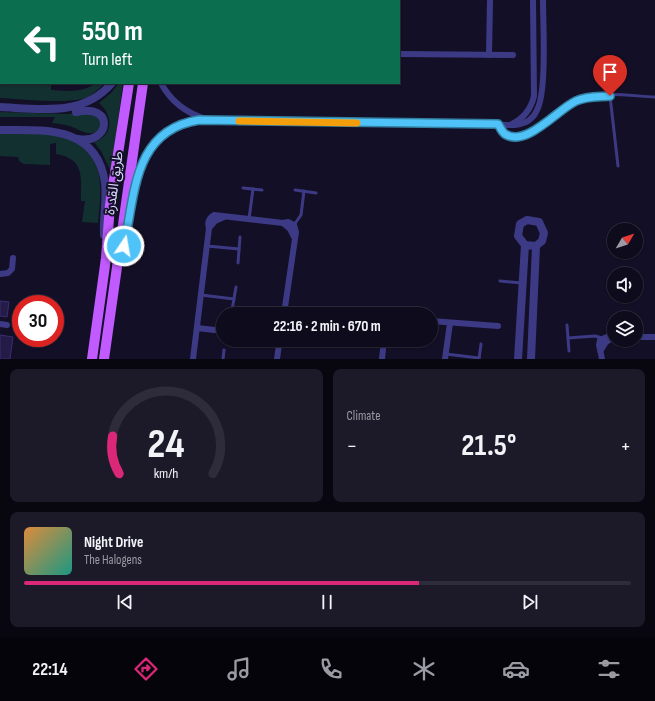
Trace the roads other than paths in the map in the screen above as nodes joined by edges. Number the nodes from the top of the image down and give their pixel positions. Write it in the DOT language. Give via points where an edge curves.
graph roads {
  1 [pos="490,0"];
  2 [pos="533,0"];
  3 [pos="543,0"];
  4 [pos="400,54"];
  5 [pos="489,55"];
  6 [pos="513,55"];
  7 [pos="111,84"];
  8 [pos="129,84"];
  9 [pos="143,84"];
  10 [pos="162,84"];
  11 [pos="610,96"];
  12 [pos="655,97"];
  13 [pos="0,107"];
  14 [pos="57,109"];
  15 [pos="215,121"];
  16 [pos="498,124"];
  17 [pos="512,124"];
  18 [pos="0,130"];
  19 [pos="78,139"];
  20 [pos="618,166"];
  21 [pos="243,188"];
  22 [pos="252,189"];
  23 [pos="262,190"];
  24 [pos="295,190"];
  25 [pos="304,191"];
  26 [pos="316,193"];
  27 [pos="249,220"];
  28 [pos="283,223"];
  29 [pos="294,225"];
  30 [pos="240,237"];
  31 [pos="294,237"];
  32 [pos="525,245"];
  33 [pos="207,246"];
  34 [pos="536,246"];
  35 [pos="239,249"];
  36 [pos="13,258"];
  37 [pos="106,258"];
  38 [pos="117,262"];
  39 [pos="238,263"];
  40 [pos="0,274"];
  41 [pos="500,281"];
  42 [pos="522,283"];
  43 [pos="236,287"];
  44 [pos="201,295"];
  45 [pos="234,299"];
  46 [pos="233,307"];
  47 [pos="285,307"];
  48 [pos="438,321"];
  49 [pos="450,322"];
  50 [pos="567,325"];
  51 [pos="498,326"];
  52 [pos="197,328"];
  53 [pos="216,330"];
  54 [pos="607,337"];
  55 [pos="643,337"];
  56 [pos="655,337"];
  57 [pos="568,338"];
  58 [pos="602,338"];
  59 [pos="607,341"];
  60 [pos="481,344"];
  61 [pos="279,347"];
  62 [pos="383,347"];
  63 [pos="224,350"];
  64 [pos="601,350"];
  65 [pos="569,351"];
  66 [pos="445,356"];
  67 [pos="92,359"];
  68 [pos="104,359"];
  69 [pos="193,359"];
  70 [pos="223,359"];
  71 [pos="278,359"];
  72 [pos="382,359"];
  73 [pos="479,359"];
  74 [pos="518,359"];
  75 [pos="531,359"];
  76 [pos="602,359"];
  1 -- 5 [label="street"];
  2 -- 17 [label="street" via="534,96 525,115"];
  3 -- 17 [label="street" via="541,102 537,112 529,120"];
  4 -- 5 [label="street"];
  5 -- 6 [label="street"];
  7 -- 14 [label="street" via="91,101 77,107"];
  8 -- 37 [label="main road, طريق القدرة" via="110,205"];
  9 -- 38 [label="main road, طريق القدرة"];
  10 -- 15 [label="street" via="182,108"];
  11 -- 12 [label="lane"];
  11 -- 16 [label="lane" via="576,101 556,113 536,130 519,138 505,134"];
  11 -- 20 [label="lane"];
  13 -- 14 [label="street"];
  14 -- 19 [label="street" via="66,113 90,109 101,116 103,126 99,135 87,140"];
  15 -- 16 [label="street"];
  15 -- 38 [label="street" via="199,120 181,124 164,133 149,149 139,170 123,251"];
  16 -- 17 [label="street"];
  18 -- 19 [label="street" via="56,131"];
  19 -- 37 [label="street" via="92,152 104,176"];
  21 -- 22 [label="lane"];
  22 -- 23 [label="lane"];
  22 -- 27 [label="lane"];
  24 -- 25 [label="lane"];
  25 -- 26 [label="lane"];
  25 -- 29 [label="lane" via="301,215"];
  27 -- 28 [label="street"];
  27 -- 33 [label="street" via="212,216 208,223"];
  28 -- 29 [label="street"];
  28 -- 31 [label="street"];
  29 -- 31 [label="street"];
  30 -- 35 [label="lane"];
  31 -- 47 [label="street"];
  32 -- 34 [label="street"];
  32 -- 34 [label="street" via="519,240 517,232 523,222 531,220 539,222 544,229 542,241"];
  32 -- 42 [label="street"];
  33 -- 35 [label="lane"];
  33 -- 44 [label="street"];
  34 -- 75 [label="street"];
  35 -- 39 [label="lane"];
  36 -- 40 [label="street" via="12,269 8,273"];
  37 -- 67 [label="main road, طريق القدرة"];
  38 -- 68 [label="main road, طريق القدرة"];
  41 -- 42 [label="lane"];
  42 -- 74 [label="street"];
  43 -- 45 [label="lane"];
  44 -- 45 [label="lane"];
  44 -- 52 [label="street"];
  45 -- 46 [label="lane"];
  48 -- 49 [label="street"];
  49 -- 51 [label="street"];
  49 -- 66 [label="street"];
  50 -- 57 [label="lane"];
  52 -- 53 [label="street"];
  52 -- 69 [label="street"];
  54 -- 58 [label="street"];
  55 -- 56 [label="street"];
  57 -- 58 [label="lane"];
  57 -- 65 [label="lane"];
  58 -- 64 [label="street" via="599,343"];
  59 -- 64 [label="street"];
  60 -- 73 [label="lane"];
  61 -- 71 [label="street"];
  62 -- 72 [label="street"];
  63 -- 70 [label="lane"];
  64 -- 76 [label="street"];
  66 -- 73 [label="lane"];
}
